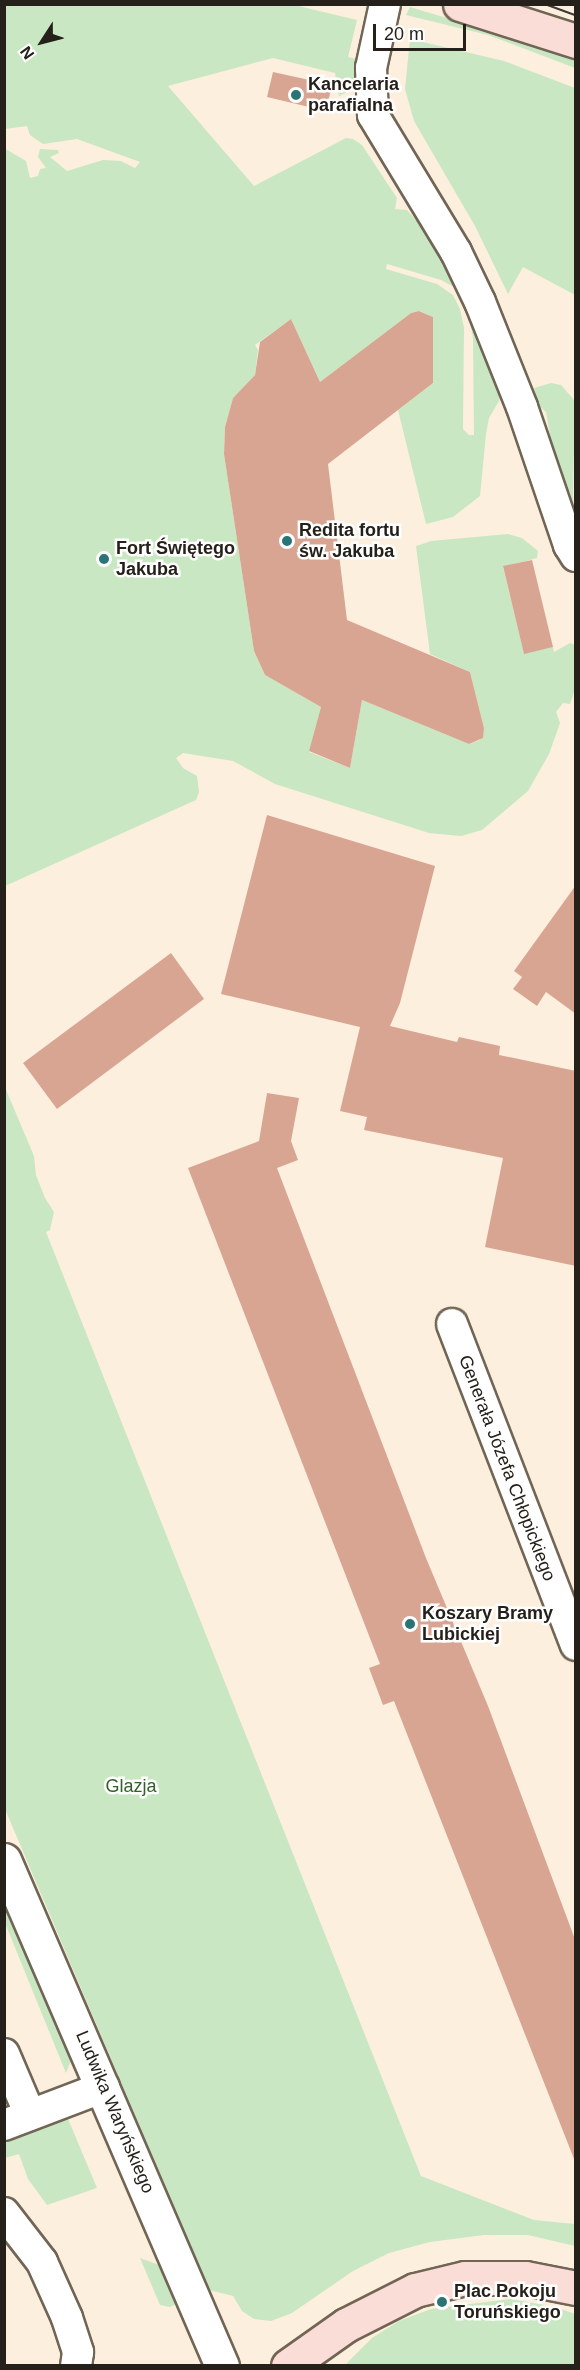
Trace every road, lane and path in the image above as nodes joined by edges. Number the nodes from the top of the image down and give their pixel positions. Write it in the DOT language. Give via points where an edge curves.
graph roads {
  1 [pos="385,4"];
  2 [pos="460,4"];
  3 [pos="576,41"];
  4 [pos="576,556"];
  5 [pos="452,1324"];
  6 [pos="576,1645"];
  7 [pos="4,1860"];
  8 [pos="4,2054"];
  9 [pos="105,2087"];
  10 [pos="17,2120"];
  11 [pos="4,2213"];
  12 [pos="576,2288"];
  13 [pos="76,2366"];
  14 [pos="222,2366"];
  15 [pos="288,2366"];
  1 -- 4 [label="street" via="371,68 373,115 456,252 480,302"];
  2 -- 3 [label="main road"];
  5 -- 6 [label="street, Generała Józefa Chłopickiego"];
  7 -- 9 [label="street, Ludwika Waryńskiego"];
  8 -- 10 [label="street"];
  9 -- 10 [label="street"];
  9 -- 14 [label="street, Ludwika Waryńskiego"];
  11 -- 13 [label="street" via="42,2262 67,2318 78,2352"];
  12 -- 15 [label="main road" via="525,2278 465,2278 415,2290 346,2325"];
}
